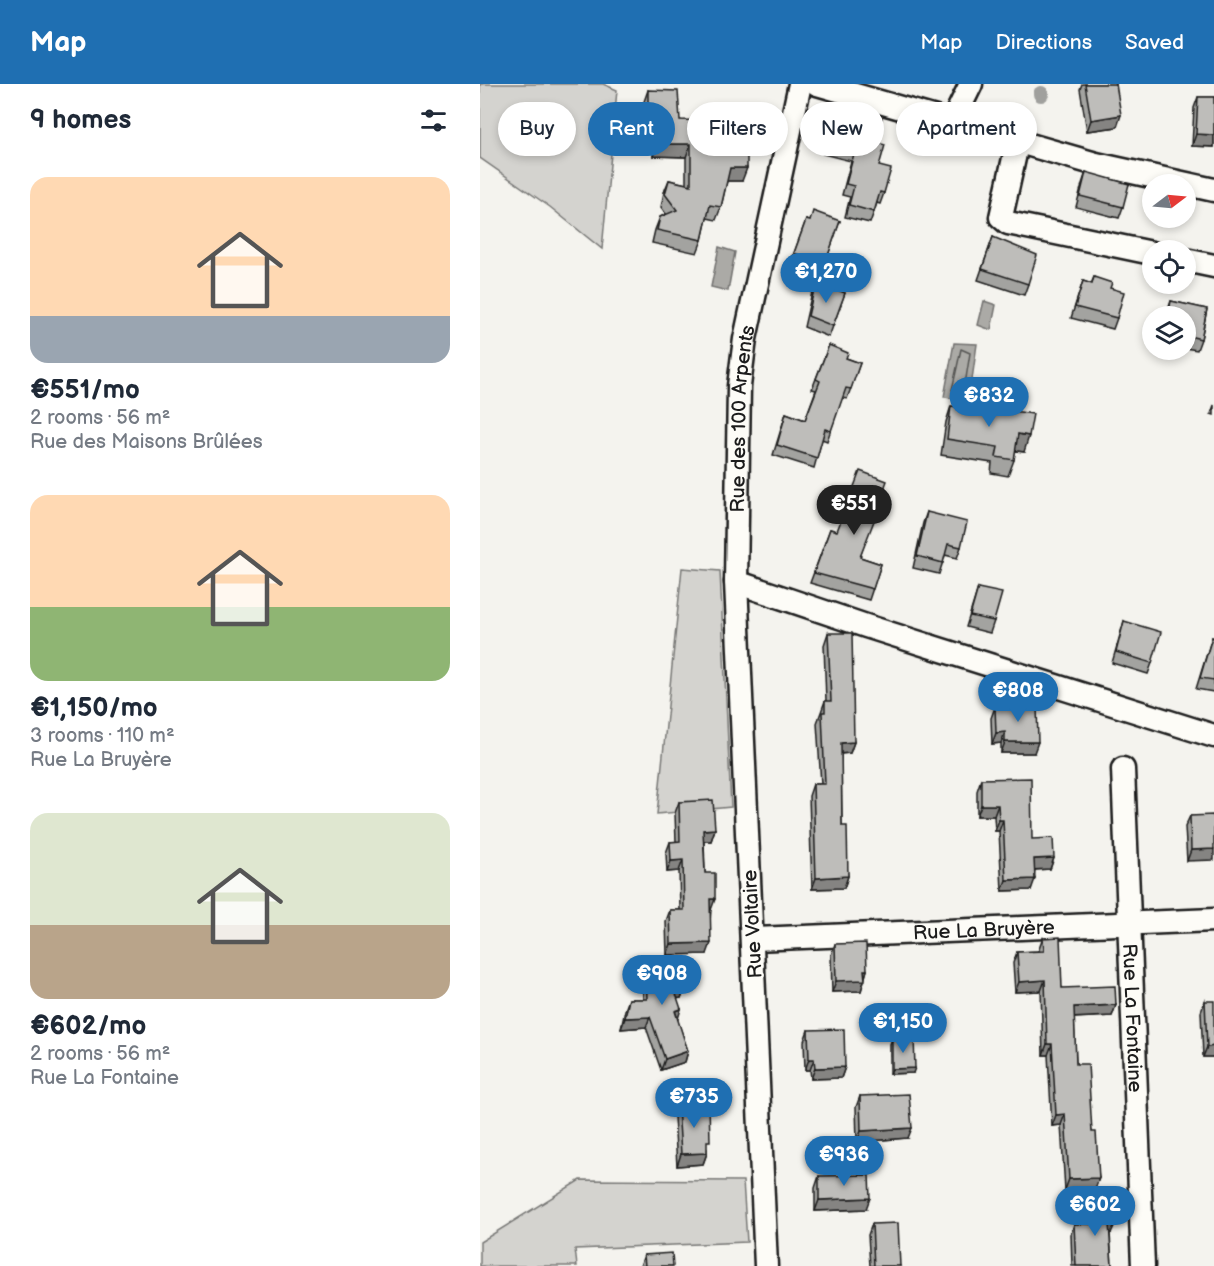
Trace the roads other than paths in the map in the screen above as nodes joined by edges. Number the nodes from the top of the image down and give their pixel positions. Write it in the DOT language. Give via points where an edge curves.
graph roads {
  1 [pos="800,84"];
  2 [pos="816,84"];
  3 [pos="970,84"];
  4 [pos="962,102"];
  5 [pos="896,106"];
  6 [pos="1037,146"];
  7 [pos="1014,156"];
  8 [pos="1214,190"];
  9 [pos="1142,251"];
  10 [pos="1196,262"];
  11 [pos="1214,266"];
  12 [pos="736,582"];
  13 [pos="1214,735"];
  14 [pos="1123,769"];
  15 [pos="1214,920"];
  16 [pos="1127,922"];
  17 [pos="753,939"];
  18 [pos="766,1266"];
  19 [pos="1143,1266"];
  1 -- 12 [label="street, Rue des 100 Arpents" via="745,339 739,386"];
  2 -- 5 [label="street"];
  3 -- 4 [label="street"];
  6 -- 8 [label="street" via="1096,164"];
  7 -- 9 [label="street" via="1001,217 1008,223"];
  10 -- 11 [label="street"];
  12 -- 13 [label="street"];
  12 -- 17 [label="street, Rue Voltaire"];
  14 -- 16 [label="street, Rue La Fontaine"];
  15 -- 16 [label="street, Rue La Bruyère"];
  16 -- 17 [label="street, Rue La Bruyère"];
  16 -- 19 [label="street, Rue La Fontaine"];
  17 -- 18 [label="street, Rue Voltaire"];
}
